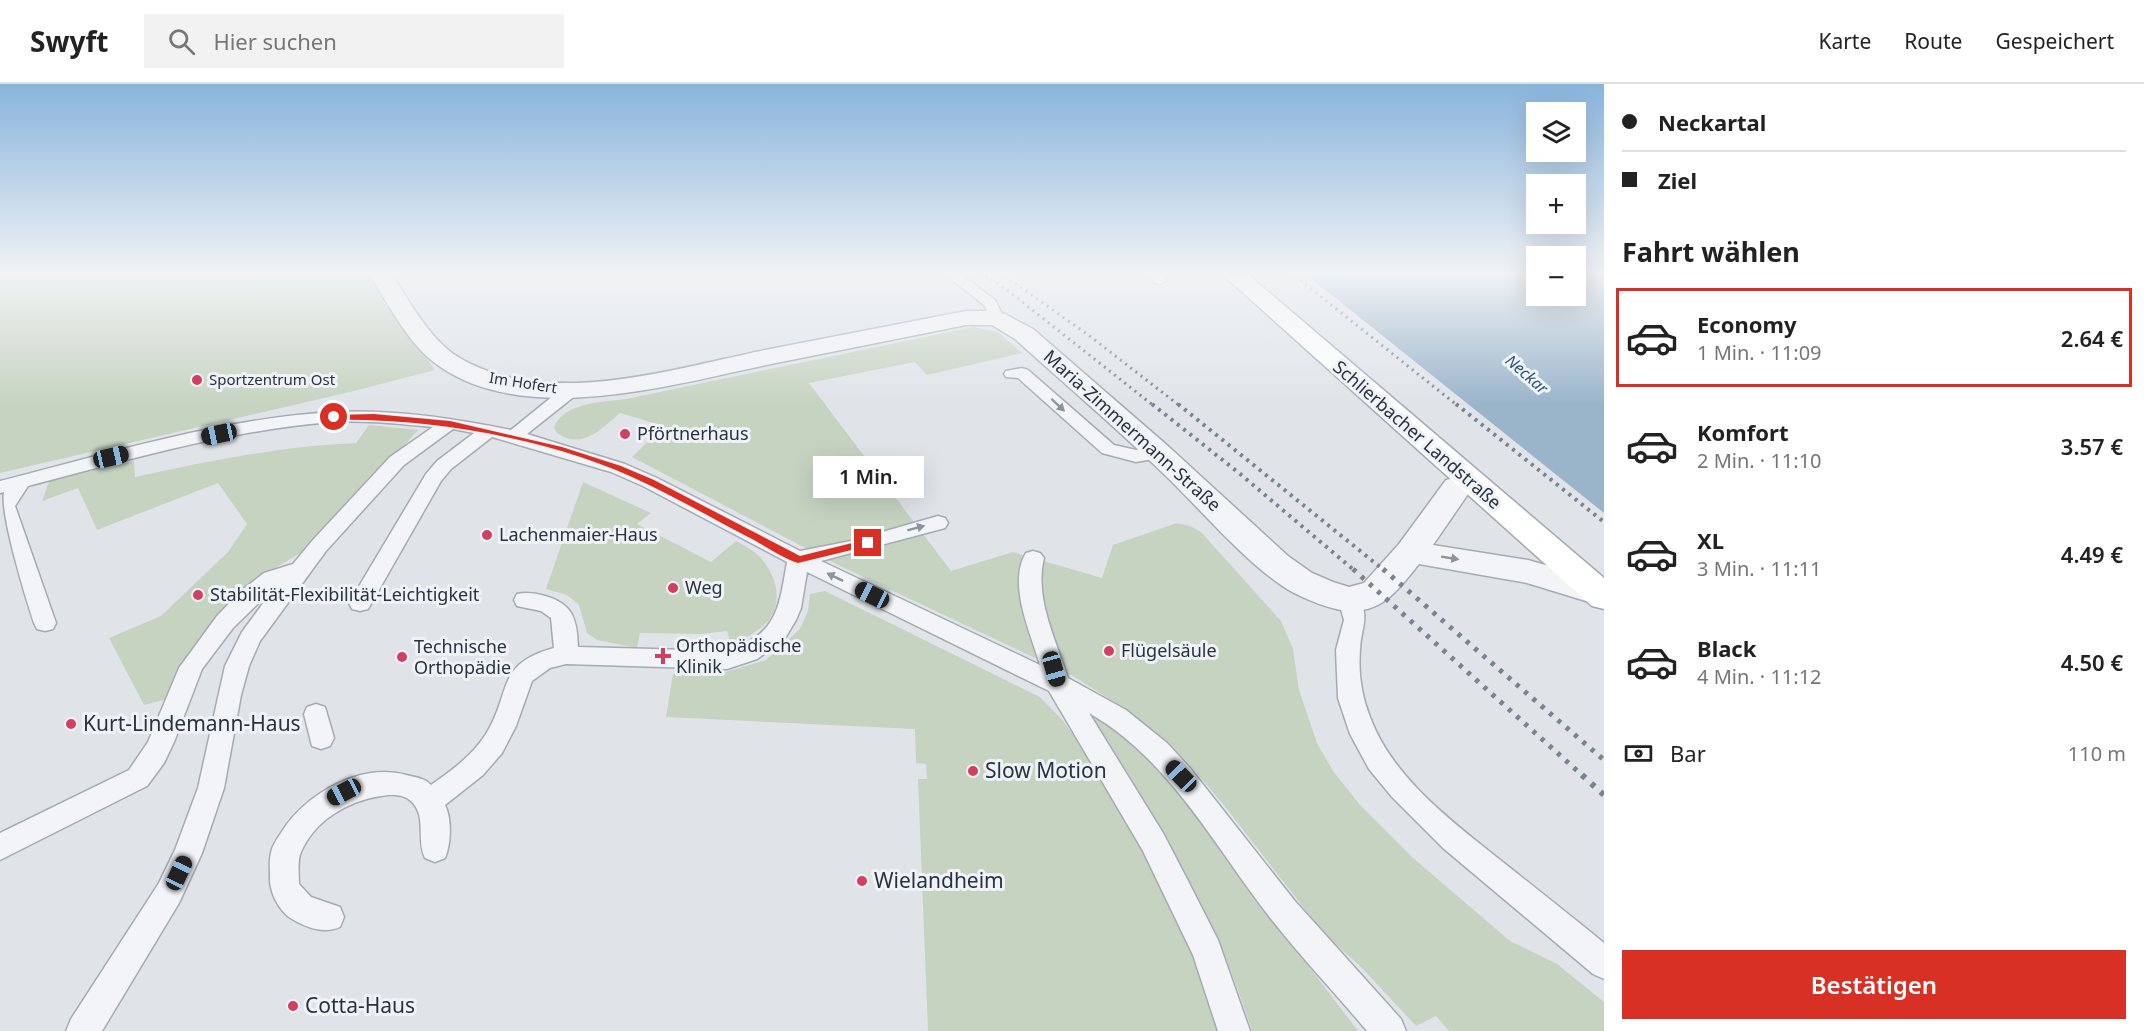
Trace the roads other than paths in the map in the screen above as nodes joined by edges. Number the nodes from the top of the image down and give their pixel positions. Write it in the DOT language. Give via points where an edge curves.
graph roads {
  1 [pos="411,316"];
  2 [pos="1281,316"];
  3 [pos="997,318"];
  4 [pos="1012,374"];
  5 [pos="570,391"];
  6 [pos="450,423"];
  7 [pos="488,431"];
  8 [pos="514,436"];
  9 [pos="1159,453"];
  10 [pos="21,481"];
  11 [pos="1472,483"];
  12 [pos="0,487"];
  13 [pos="938,523"];
  14 [pos="1411,552"];
  15 [pos="1033,558"];
  16 [pos="798,559"];
  17 [pos="298,571"];
  18 [pos="1601,595"];
  19 [pos="1349,599"];
  20 [pos="525,600"];
  21 [pos="360,603"];
  22 [pos="45,623"];
  23 [pos="566,655"];
  24 [pos="1058,684"];
  25 [pos="429,801"];
  26 [pos="0,847"];
  27 [pos="435,849"];
  28 [pos="328,917"];
  29 [pos="1604,963"];
  30 [pos="83,1031"];
  31 [pos="1234,1031"];
  32 [pos="1389,1031"];
  1 -- 5 [label="street, Im Hofert" via="438,354 467,371 503,383"];
  2 -- 11 [label="main road, Schlierbacher Landstraße"];
  3 -- 5 [label="street" via="966,318 636,384"];
  3 -- 9 [label="street, Maria-Zimmermann-Straße" via="1024,334"];
  4 -- 9 [label="lane, one-way" via="1022,373 1108,449 1136,456"];
  5 -- 8 [label="lane"];
  6 -- 7 [label="lane"];
  6 -- 10 [label="lane" via="374,417 303,419 158,446"];
  6 -- 17 [label="lane" via="397,461"];
  7 -- 8 [label="lane"];
  7 -- 21 [label="lane" via="433,478"];
  8 -- 16 [label="lane" via="587,457 650,482"];
  9 -- 19 [label="street, Maria-Zimmermann-Straße" via="1289,574 1323,592"];
  10 -- 12 [label="lane"];
  10 -- 22 [label="lane" via="5,506"];
  11 -- 14 [label="street" via="1457,487"];
  11 -- 18 [label="main road, Schlierbacher Landstraße"];
  16 -- 13 [label="lane, one-way"];
  14 -- 18 [label="street, one-way" via="1528,572"];
  14 -- 19 [label="street" via="1376,592"];
  15 -- 24 [label="lane" via="1031,599"];
  16 -- 23 [label="lane" via="785,620 776,634 749,653 727,660"];
  24 -- 16 [label="lane, one-way"];
  17 -- 26 [label="lane" via="273,578 202,651 188,674 153,759 138,778"];
  17 -- 30 [label="lane" via="250,638 237,666 211,788 170,893"];
  19 -- 29 [label="lane" via="1354,620 1348,650 1350,698 1378,761 1453,839"];
  20 -- 23 [label="lane" via="558,609 564,618"];
  23 -- 25 [label="lane" via="549,658 528,669 488,753 465,776"];
  24 -- 31 [label="lane" via="1178,889 1207,951"];
  24 -- 32 [label="lane" via="1117,717 1158,751 1202,801 1283,910"];
  25 -- 27 [label="lane" via="438,821"];
  25 -- 28 [label="lane" via="412,787 388,782 374,784 344,792 305,820 284,861 285,886 297,906"];
}
